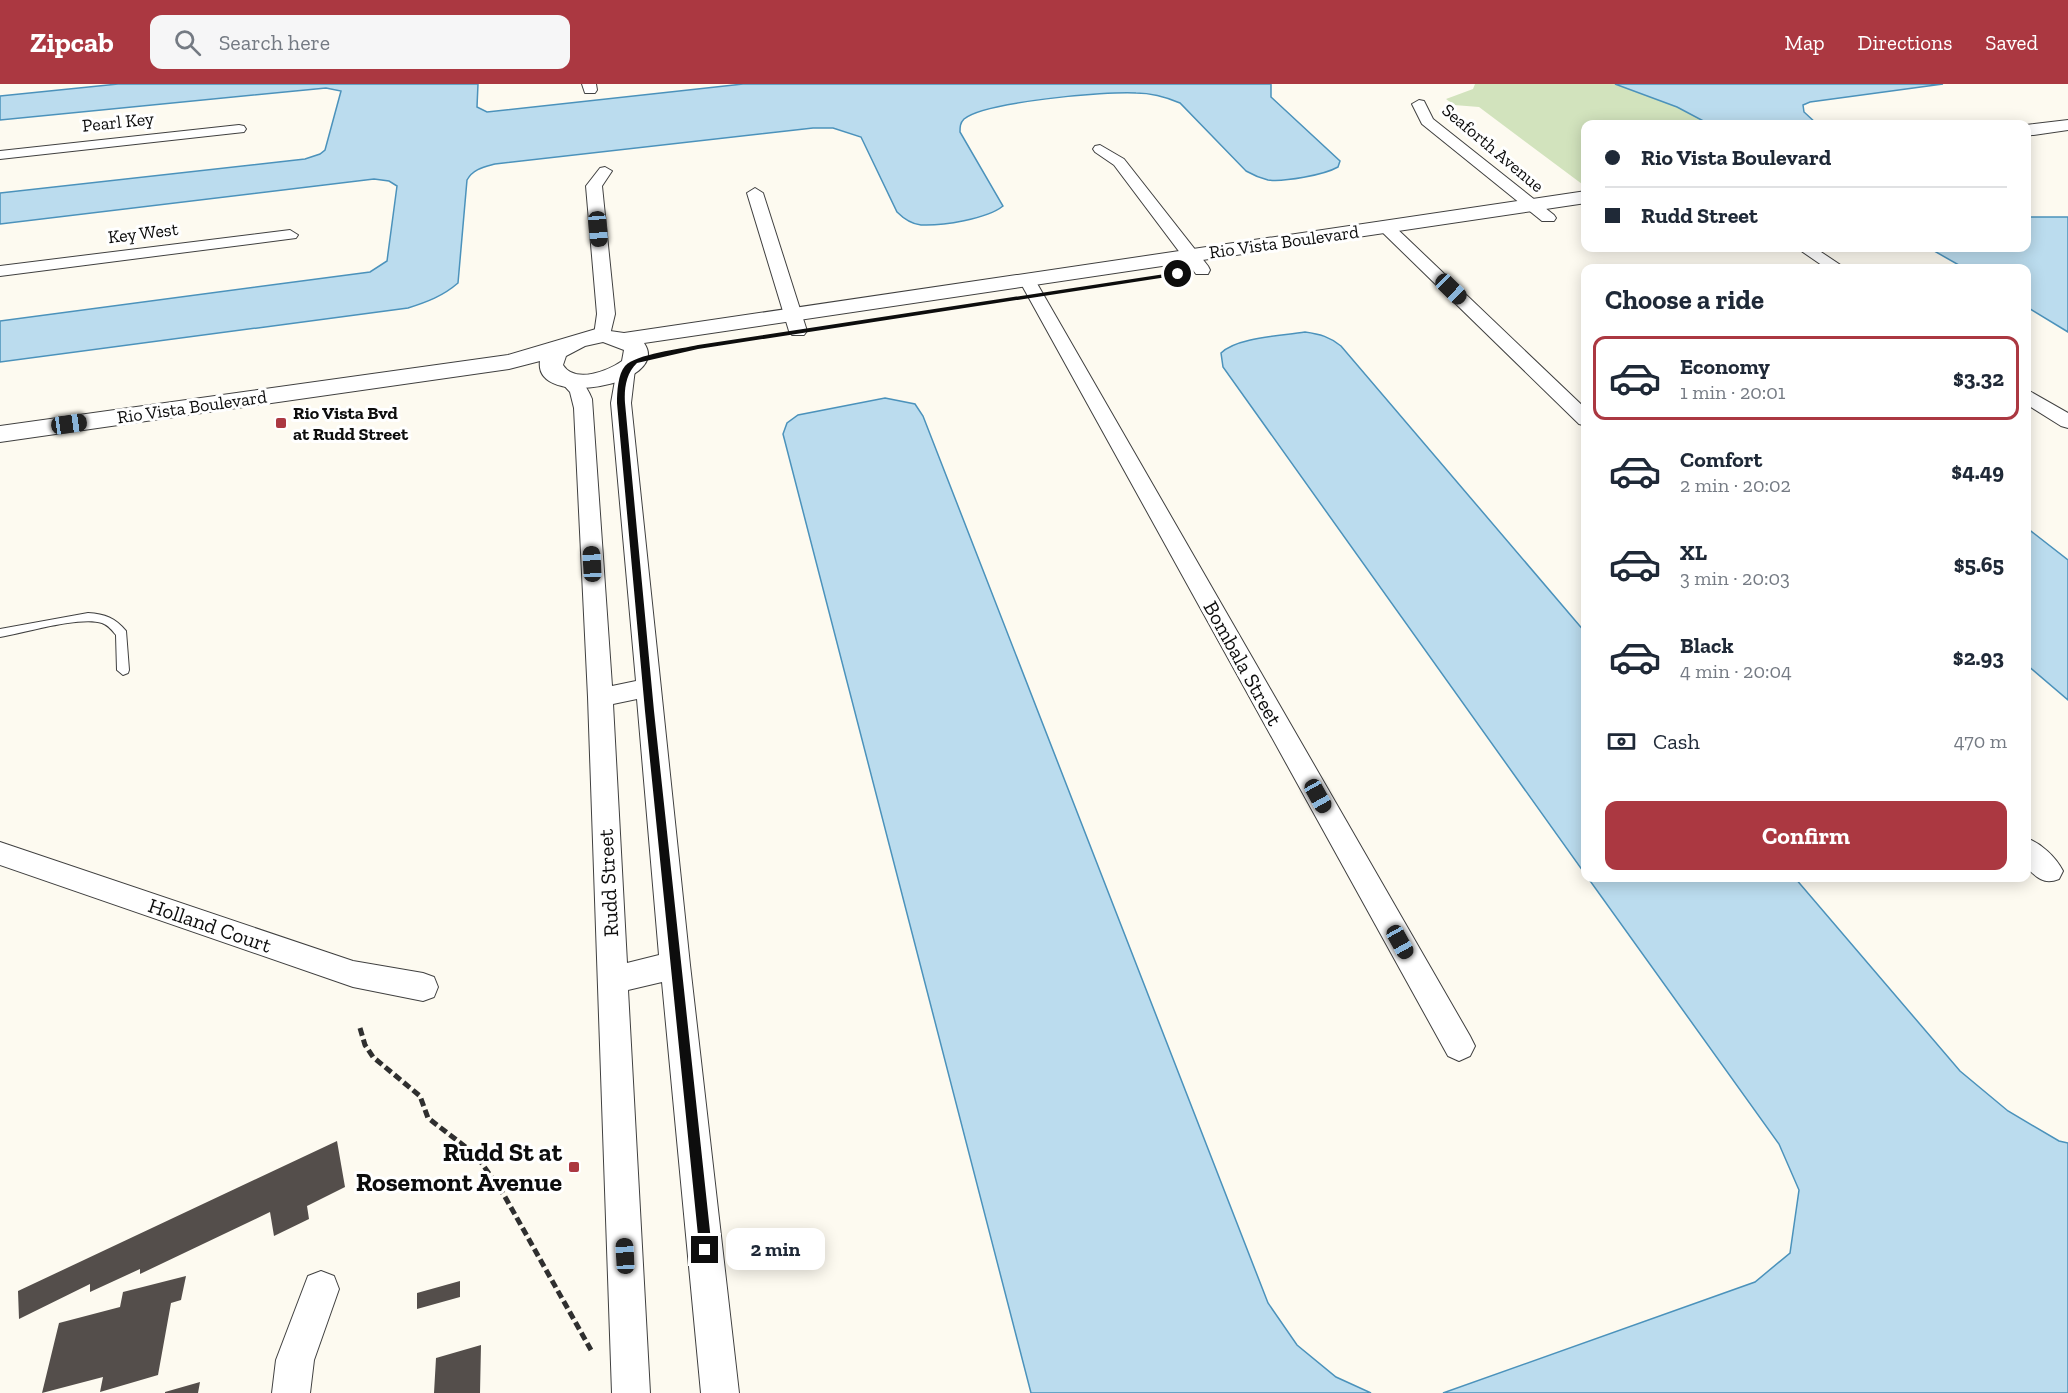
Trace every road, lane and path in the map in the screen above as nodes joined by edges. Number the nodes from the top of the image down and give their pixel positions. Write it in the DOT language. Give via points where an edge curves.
graph roads {
  1 [pos="1419,104"];
  2 [pos="2068,125"];
  3 [pos="240,129"];
  4 [pos="2031,130"];
  5 [pos="2068,140"];
  6 [pos="2031,143"];
  7 [pos="1100,149"];
  8 [pos="0,155"];
  9 [pos="605,171"];
  10 [pos="755,193"];
  11 [pos="1581,199"];
  12 [pos="1539,212"];
  13 [pos="1581,212"];
  14 [pos="1393,234"];
  15 [pos="290,235"];
  16 [pos="1811,252"];
  17 [pos="1195,263"];
  18 [pos="1830,264"];
  19 [pos="0,271"];
  20 [pos="1031,288"];
  21 [pos="795,322"];
  22 [pos="615,337"];
  23 [pos="561,348"];
  24 [pos="630,365"];
  25 [pos="562,377"];
  26 [pos="2031,398"];
  27 [pos="1581,415"];
  28 [pos="2068,422"];
  29 [pos="0,434"];
  30 [pos="0,451"];
  31 [pos="0,633"];
  32 [pos="123,670"];
  33 [pos="647,688"];
  34 [pos="600,698"];
  35 [pos="0,853"];
  36 [pos="2031,854"];
  37 [pos="2049,871"];
  38 [pos="675,965"];
  39 [pos="613,980"];
  40 [pos="423,987"];
  41 [pos="360,1028"];
  42 [pos="1459,1046"];
  43 [pos="321,1289"];
  44 [pos="591,1350"];
  45 [pos="291,1393"];
  46 [pos="631,1393"];
  47 [pos="720,1393"];
  1 -- 12 [label="street, Seaforth Avenue" via="1427,122"];
  2 -- 4 [label="street"];
  3 -- 8 [label="street, Pearl Key"];
  5 -- 6 [label="street"];
  7 -- 17 [label="street" via="1119,162"];
  9 -- 22 [label="street" via="594,186 606,314"];
  10 -- 21 [label="street"];
  11 -- 12 [label="street, Rio Vista Boulevard"];
  12 -- 13 [label="street, Rio Vista Boulevard"];
  12 -- 14 [label="street, Rio Vista Boulevard"];
  14 -- 17 [label="street, Rio Vista Boulevard"];
  14 -- 27 [label="street"];
  15 -- 19 [label="street, Key West"];
  16 -- 18 [label="street"];
  17 -- 20 [label="street, Rio Vista Boulevard"];
  20 -- 21 [label="street, Rio Vista Boulevard"];
  20 -- 42 [label="street, Bombala Street"];
  21 -- 22 [label="street, Rio Vista Boulevard"];
  21 -- 24 [label="street, Rio Vista Boulevard"];
  22 -- 23 [label="street, Rio Vista Boulevard" via="577,340"];
  22 -- 24 [label="street" via="633,346 636,353"];
  23 -- 25 [label="street" via="552,366"];
  23 -- 29 [label="street, Rio Vista Boulevard" via="509,362"];
  24 -- 25 [label="street, Rio Vista Boulevard" via="598,380"];
  24 -- 33 [label="street" via="621,403"];
  25 -- 30 [label="street, Rio Vista Boulevard" via="470,381"];
  25 -- 34 [label="street, Rudd Street" via="577,386 584,408"];
  26 -- 28 [label="street"];
  31 -- 32 [label="lane" via="68,620 108,620 122,634"];
  33 -- 34 [label="street"];
  33 -- 38 [label="street"];
  34 -- 39 [label="street, Rudd Street"];
  35 -- 40 [label="street, Holland Court" via="353,974"];
  36 -- 37 [label="street"];
  38 -- 39 [label="street"];
  38 -- 47 [label="street"];
  39 -- 46 [label="street, Rudd Street"];
  41 -- 44 [label="path" via="373,1057 420,1096 428,1118 476,1155 504,1195"];
  43 -- 45 [label="street" via="295,1360"];
}
